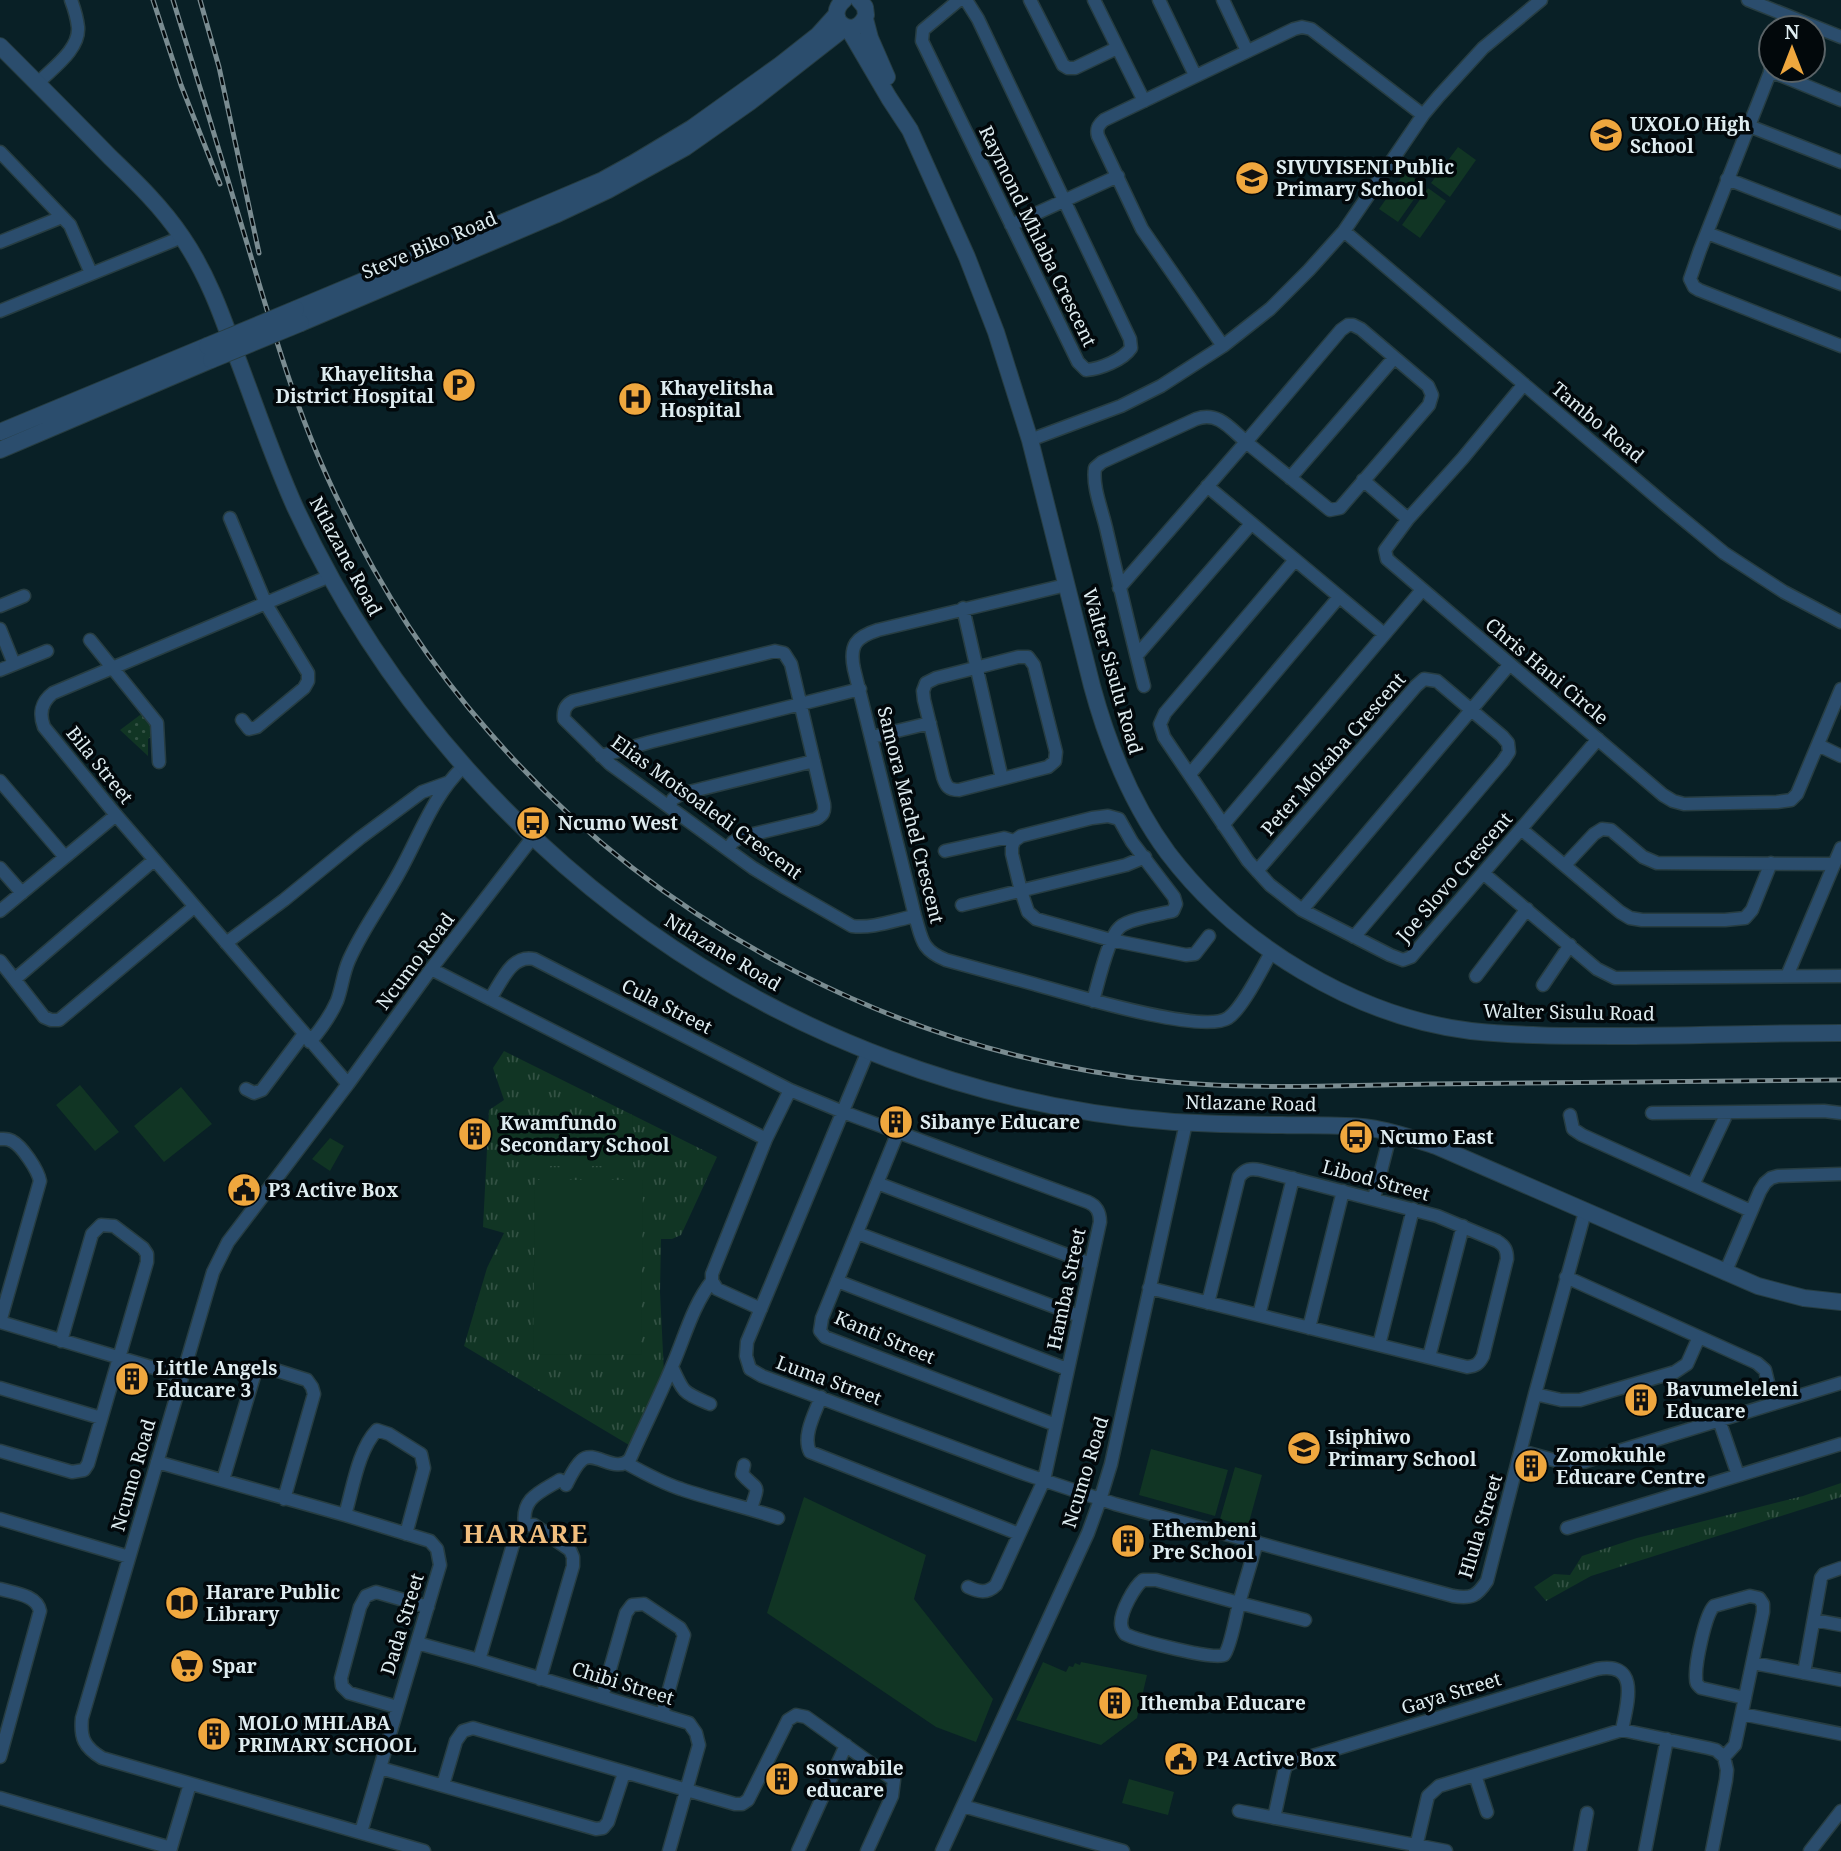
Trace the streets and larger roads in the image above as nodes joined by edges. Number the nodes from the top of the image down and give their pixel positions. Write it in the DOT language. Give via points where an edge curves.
graph roads {
  1 [pos="71,0"];
  2 [pos="880,0"];
  3 [pos="959,0"];
  4 [pos="966,0"];
  5 [pos="1030,0"];
  6 [pos="1094,0"];
  7 [pos="1159,0"];
  8 [pos="1223,0"];
  9 [pos="1541,0"];
  10 [pos="1748,0"];
  11 [pos="864,10"];
  12 [pos="842,13"];
  13 [pos="1774,14"];
  14 [pos="0,46"];
  15 [pos="1118,48"];
  16 [pos="1247,51"];
  17 [pos="1195,75"];
  18 [pos="37,84"];
  19 [pos="1766,84"];
  20 [pos="1804,84"];
  21 [pos="1841,100"];
  22 [pos="1144,101"];
  23 [pos="1423,116"];
  24 [pos="905,121"];
  25 [pos="1749,126"];
  26 [pos="0,152"];
  27 [pos="1841,162"];
  28 [pos="13,166"];
  29 [pos="0,171"];
  30 [pos="1118,176"];
  31 [pos="1727,179"];
  32 [pos="1063,200"];
  33 [pos="62,217"];
  34 [pos="1841,223"];
  35 [pos="1012,225"];
  36 [pos="1344,230"];
  37 [pos="1707,233"];
  38 [pos="182,237"];
  39 [pos="0,242"];
  40 [pos="91,273"];
  41 [pos="1841,284"];
  42 [pos="0,310"];
  43 [pos="1223,346"];
  44 [pos="1841,346"];
  45 [pos="209,353"];
  46 [pos="1394,358"];
  47 [pos="1524,384"];
  48 [pos="0,432"];
  49 [pos="1030,440"];
  50 [pos="1246,442"];
  51 [pos="0,450"];
  52 [pos="1290,478"];
  53 [pos="1363,480"];
  54 [pos="1207,486"];
  55 [pos="230,518"];
  56 [pos="1408,519"];
  57 [pos="1251,524"];
  58 [pos="1295,560"];
  59 [pos="330,576"];
  60 [pos="1066,584"];
  61 [pos="1119,588"];
  62 [pos="1422,590"];
  63 [pos="24,596"];
  64 [pos="1339,597"];
  65 [pos="266,604"];
  66 [pos="0,606"];
  67 [pos="963,608"];
  68 [pos="1841,622"];
  69 [pos="0,629"];
  70 [pos="1384,634"];
  71 [pos="90,640"];
  72 [pos="47,651"];
  73 [pos="1137,655"];
  74 [pos="13,664"];
  75 [pos="1510,664"];
  76 [pos="112,668"];
  77 [pos="976,668"];
  78 [pos="0,670"];
  79 [pos="1144,686"];
  80 [pos="860,689"];
  81 [pos="1841,689"];
  82 [pos="800,704"];
  83 [pos="1472,711"];
  84 [pos="242,720"];
  85 [pos="930,723"];
  86 [pos="872,737"];
  87 [pos="1598,739"];
  88 [pos="1818,745"];
  89 [pos="601,756"];
  90 [pos="1841,756"];
  91 [pos="814,761"];
  92 [pos="159,762"];
  93 [pos="464,766"];
  94 [pos="1190,774"];
  95 [pos="1002,779"];
  96 [pos="0,781"];
  97 [pos="447,783"];
  98 [pos="669,807"];
  99 [pos="116,815"];
  100 [pos="1223,825"];
  101 [pos="1521,829"];
  102 [pos="533,837"];
  103 [pos="1014,841"];
  104 [pos="1841,848"];
  105 [pos="727,849"];
  106 [pos="945,851"];
  107 [pos="65,858"];
  108 [pos="1145,858"];
  109 [pos="154,860"];
  110 [pos="1771,863"];
  111 [pos="1834,864"];
  112 [pos="1565,865"];
  113 [pos="0,868"];
  114 [pos="1256,871"];
  115 [pos="1483,873"];
  116 [pos="1021,891"];
  117 [pos="22,893"];
  118 [pos="962,905"];
  119 [pos="194,907"];
  120 [pos="1527,909"];
  121 [pos="1302,910"];
  122 [pos="0,911"];
  123 [pos="915,916"];
  124 [pos="1209,936"];
  125 [pos="1354,937"];
  126 [pos="1111,940"];
  127 [pos="226,943"];
  128 [pos="1570,945"];
  129 [pos="1272,951"];
  130 [pos="0,961"];
  131 [pos="431,969"];
  132 [pos="1476,976"];
  133 [pos="1787,976"];
  134 [pos="1841,976"];
  135 [pos="15,979"];
  136 [pos="1543,985"];
  137 [pos="490,999"];
  138 [pos="1093,1001"];
  139 [pos="1841,1033"];
  140 [pos="307,1038"];
  141 [pos="869,1051"];
  142 [pos="348,1084"];
  143 [pos="246,1089"];
  144 [pos="790,1090"];
  145 [pos="843,1112"];
  146 [pos="1652,1113"];
  147 [pos="1727,1113"];
  148 [pos="1841,1113"];
  149 [pos="1570,1115"];
  150 [pos="1186,1123"];
  151 [pos="898,1132"];
  152 [pos="1391,1132"];
  153 [pos="0,1139"];
  154 [pos="766,1139"];
  155 [pos="1841,1174"];
  156 [pos="1293,1178"];
  157 [pos="877,1183"];
  158 [pos="1693,1185"];
  159 [pos="1343,1191"];
  160 [pos="1374,1198"];
  161 [pos="1413,1209"];
  162 [pos="1751,1211"];
  163 [pos="1585,1212"];
  164 [pos="1463,1226"];
  165 [pos="857,1233"];
  166 [pos="1091,1264"];
  167 [pos="1725,1273"];
  168 [pos="1566,1278"];
  169 [pos="712,1281"];
  170 [pos="837,1281"];
  171 [pos="1149,1288"];
  172 [pos="1841,1302"];
  173 [pos="1208,1303"];
  174 [pos="761,1310"];
  175 [pos="1259,1315"];
  176 [pos="1079,1316"];
  177 [pos="0,1322"];
  178 [pos="1309,1328"];
  179 [pos="1699,1337"];
  180 [pos="61,1341"];
  181 [pos="1379,1345"];
  182 [pos="1429,1357"];
  183 [pos="119,1358"];
  184 [pos="672,1367"];
  185 [pos="1068,1369"];
  186 [pos="181,1376"];
  187 [pos="1841,1383"];
  188 [pos="0,1388"];
  189 [pos="1535,1394"];
  190 [pos="821,1397"];
  191 [pos="1773,1403"];
  192 [pos="710,1404"];
  193 [pos="101,1418"];
  194 [pos="1719,1420"];
  195 [pos="1056,1425"];
  196 [pos="1841,1444"];
  197 [pos="0,1451"];
  198 [pos="1521,1451"];
  199 [pos="157,1462"];
  200 [pos="626,1463"];
  201 [pos="744,1465"];
  202 [pos="1738,1475"];
  203 [pos="222,1480"];
  204 [pos="1044,1480"];
  205 [pos="284,1499"];
  206 [pos="1100,1500"];
  207 [pos="751,1508"];
  208 [pos="345,1515"];
  209 [pos="778,1518"];
  210 [pos="0,1520"];
  211 [pos="525,1525"];
  212 [pos="1567,1528"];
  213 [pos="406,1534"];
  214 [pos="1019,1534"];
  215 [pos="1256,1542"];
  216 [pos="129,1557"];
  217 [pos="1841,1568"];
  218 [pos="968,1587"];
  219 [pos="0,1589"];
  220 [pos="1240,1603"];
  221 [pos="428,1607"];
  222 [pos="1305,1620"];
  223 [pos="1814,1620"];
  224 [pos="1841,1625"];
  225 [pos="417,1643"];
  226 [pos="479,1660"];
  227 [pos="1753,1663"];
  228 [pos="1804,1673"];
  229 [pos="540,1679"];
  230 [pos="1841,1680"];
  231 [pos="602,1697"];
  232 [pos="1745,1699"];
  233 [pos="397,1707"];
  234 [pos="1742,1714"];
  235 [pos="662,1715"];
  236 [pos="1622,1730"];
  237 [pos="1841,1734"];
  238 [pos="1667,1739"];
  239 [pos="846,1745"];
  240 [pos="0,1757"];
  241 [pos="1724,1757"];
  242 [pos="380,1768"];
  243 [pos="624,1773"];
  244 [pos="1475,1774"];
  245 [pos="190,1784"];
  246 [pos="443,1786"];
  247 [pos="686,1790"];
  248 [pos="0,1798"];
  249 [pos="963,1806"];
  250 [pos="1239,1811"];
  251 [pos="1841,1811"];
  252 [pos="1488,1812"];
  253 [pos="1587,1813"];
  254 [pos="1274,1818"];
  255 [pos="361,1832"];
  256 [pos="1416,1848"];
  257 [pos="170,1850"];
  258 [pos="424,1851"];
  259 [pos="668,1851"];
  260 [pos="798,1851"];
  261 [pos="867,1851"];
  262 [pos="942,1851"];
  263 [pos="1123,1851"];
  264 [pos="1446,1851"];
  265 [pos="1580,1851"];
  266 [pos="1645,1851"];
  267 [pos="1712,1851"];
  268 [pos="1810,1851"];
  1 -- 18 [label="street" via="78,27 76,41"];
  2 -- 11 [label="street"];
  3 -- 35 [label="street, Raymond Mhlaba Crescent" via="925,27 921,37"];
  4 -- 32 [label="street, Raymond Mhlaba Crescent"];
  5 -- 15 [label="street" via="1068,68"];
  6 -- 15 [label="street"];
  7 -- 17 [label="street"];
  8 -- 16 [label="street"];
  9 -- 23 [label="street" via="1483,48"];
  10 -- 13 [label="street"];
  11 -- 12 [label="street, Steve Biko Road" via="856,28"];
  11 -- 24 [label="street, Walter Sisulu Road" via="870,38"];
  12 -- 24 [label="street, Walter Sisulu Road"];
  12 -- 45 [label="street, Steve Biko Road, bridge" via="692,128 603,180"];
  14 -- 18 [label="street, Ntlazane Road"];
  15 -- 22 [label="street"];
  16 -- 17 [label="street"];
  16 -- 23 [label="street" via="1294,29 1311,29"];
  17 -- 22 [label="street"];
  18 -- 38 [label="street, Ntlazane Road" via="148,195"];
  19 -- 25 [label="street"];
  20 -- 21 [label="street"];
  22 -- 30 [label="street" via="1097,128"];
  23 -- 36 [label="street"];
  24 -- 49 [label="street, Walter Sisulu Road" via="967,257"];
  25 -- 27 [label="street"];
  25 -- 31 [label="street"];
  26 -- 28 [label="street"];
  28 -- 29 [label="street"];
  28 -- 33 [label="street"];
  30 -- 32 [label="street"];
  30 -- 43 [label="street" via="1150,243"];
  31 -- 34 [label="street"];
  31 -- 37 [label="street"];
  32 -- 35 [label="street"];
  32 -- 35 [label="street, Raymond Mhlaba Crescent" via="1130,339 1129,352 1107,364 1086,370 1077,362"];
  33 -- 39 [label="street"];
  33 -- 40 [label="street"];
  36 -- 43 [label="street" via="1270,309"];
  36 -- 47 [label="street, Tambo Road"];
  37 -- 41 [label="street"];
  37 -- 44 [label="street" via="1691,274 1693,287"];
  38 -- 40 [label="street"];
  38 -- 59 [label="street, Ntlazane Road" via="210,287 275,462"];
  40 -- 42 [label="street"];
  43 -- 49 [label="street" via="1161,386"];
  45 -- 48 [label="street, Steve Biko Road"];
  45 -- 51 [label="street, Steve Biko Road"];
  46 -- 50 [label="street" via="1361,330 1345,327"];
  46 -- 52 [label="street"];
  46 -- 53 [label="street" via="1428,386 1431,399"];
  47 -- 56 [label="street, Chris Hani Circle"];
  47 -- 68 [label="street, Tambo Road" via="1724,553"];
  49 -- 60 [label="street, Walter Sisulu Road"];
  50 -- 52 [label="street"];
  50 -- 54 [label="street"];
  50 -- 61 [label="street" via="1208,415 1095,468"];
  52 -- 53 [label="street" via="1333,510 1340,508"];
  53 -- 56 [label="street"];
  54 -- 57 [label="street"];
  54 -- 61 [label="street"];
  55 -- 65 [label="street"];
  56 -- 62 [label="street, Chris Hani Circle" via="1384,553"];
  57 -- 58 [label="street"];
  57 -- 73 [label="street"];
  58 -- 64 [label="street"];
  58 -- 94 [label="street, Joe Slovo Crescent" via="1160,721 1164,737"];
  59 -- 65 [label="street, Bila Street"];
  59 -- 93 [label="street, Ntlazane Road" via="387,668"];
  60 -- 67 [label="street, Samora Machel Crescent"];
  60 -- 129 [label="street, Walter Sisulu Road" via="1102,724 1136,802 1187,876 1228,917"];
  61 -- 73 [label="street"];
  62 -- 70 [label="street"];
  62 -- 75 [label="street, Chris Hani Circle"];
  63 -- 66 [label="street"];
  64 -- 70 [label="street"];
  64 -- 94 [label="street"];
  65 -- 76 [label="street, Bila Street"];
  65 -- 84 [label="street" via="308,673 308,681 254,728 249,729"];
  67 -- 77 [label="street"];
  67 -- 80 [label="street, Samora Machel Crescent" via="865,634 852,652"];
  69 -- 74 [label="street"];
  70 -- 100 [label="street"];
  71 -- 76 [label="street"];
  72 -- 74 [label="street"];
  73 -- 79 [label="street"];
  74 -- 78 [label="street"];
  75 -- 83 [label="street"];
  75 -- 87 [label="street, Chris Hani Circle"];
  76 -- 92 [label="street" via="157,723"];
  76 -- 99 [label="street, Bila Street" via="53,693 44,702 41,715 44,727"];
  77 -- 85 [label="street" via="926,683 923,691"];
  77 -- 95 [label="street"];
  77 -- 95 [label="street" via="1018,657 1032,660 1053,740 1056,757 1052,764"];
  80 -- 82 [label="street"];
  80 -- 86 [label="street, Samora Machel Crescent"];
  81 -- 88 [label="street, Chris Hani Circle"];
  82 -- 89 [label="street"];
  82 -- 89 [label="street, Elias Motsoaledi Crescent" via="789,658 775,651 572,701 564,710 564,719"];
  82 -- 91 [label="street"];
  83 -- 114 [label="street, Peter Mokaba Crescent" via="1437,681 1420,681"];
  83 -- 121 [label="street"];
  83 -- 125 [label="street, Peter Mokaba Crescent" via="1502,736 1507,756"];
  85 -- 86 [label="street"];
  85 -- 95 [label="street" via="947,787 959,790"];
  86 -- 123 [label="street, Samora Machel Crescent"];
  87 -- 88 [label="street, Chris Hani Circle" via="1663,795 1684,804 1791,800"];
  87 -- 101 [label="street, Joe Slovo Crescent"];
  88 -- 90 [label="street"];
  89 -- 98 [label="street, Elias Motsoaledi Crescent"];
  91 -- 98 [label="street" via="681,794"];
  91 -- 105 [label="street" via="825,808 822,816 741,837"];
  93 -- 97 [label="street"];
  93 -- 102 [label="street, Ntlazane Road"];
  94 -- 100 [label="street, Joe Slovo Crescent"];
  96 -- 107 [label="street"];
  97 -- 127 [label="street" via="422,792"];
  97 -- 140 [label="street" via="365,928 327,1021"];
  98 -- 105 [label="street, Elias Motsoaledi Crescent"];
  99 -- 107 [label="street"];
  99 -- 109 [label="street, Bila Street"];
  100 -- 114 [label="street, Joe Slovo Crescent"];
  101 -- 112 [label="street"];
  101 -- 115 [label="street, Joe Slovo Crescent"];
  102 -- 131 [label="street, Ncumo Road"];
  102 -- 141 [label="street, Ntlazane Road" via="626,916 703,968 778,1010"];
  103 -- 106 [label="street" via="1004,838"];
  103 -- 108 [label="street" via="1108,816 1119,819"];
  103 -- 116 [label="street" via="1012,855"];
  104 -- 111 [label="street"];
  105 -- 123 [label="street, Elias Motsoaledi Crescent" via="852,926"];
  107 -- 117 [label="street"];
  108 -- 116 [label="street"];
  108 -- 126 [label="street" via="1174,897 1174,911 1128,922"];
  109 -- 119 [label="street, Bila Street"];
  109 -- 135 [label="street"];
  110 -- 111 [label="street"];
  110 -- 112 [label="street" via="1657,863 1643,858 1611,830 1602,829"];
  110 -- 112 [label="street" via="1749,915 1725,920 1630,918"];
  111 -- 133 [label="street"];
  113 -- 117 [label="street"];
  114 -- 121 [label="street, Joe Slovo Crescent"];
  115 -- 120 [label="street"];
  115 -- 125 [label="street, Joe Slovo Crescent" via="1407,959"];
  116 -- 118 [label="street"];
  116 -- 126 [label="street" via="1028,912 1036,919"];
  117 -- 122 [label="street"];
  119 -- 127 [label="street, Bila Street"];
  119 -- 135 [label="street" via="59,1020 44,1017"];
  120 -- 128 [label="street"];
  120 -- 132 [label="street"];
  121 -- 125 [label="street, Joe Slovo Crescent"];
  123 -- 138 [label="street, Samora Machel Crescent" via="932,955"];
  124 -- 126 [label="street" via="1195,954 1186,955"];
  126 -- 138 [label="street"];
  127 -- 140 [label="street, Bila Street"];
  128 -- 133 [label="street" via="1615,978"];
  128 -- 136 [label="street"];
  129 -- 138 [label="street, Samora Machel Crescent" via="1227,1019 1181,1020"];
  129 -- 139 [label="street, Walter Sisulu Road" via="1352,998 1416,1020 1469,1030 1550,1036"];
  130 -- 135 [label="street"];
  131 -- 137 [label="street"];
  131 -- 142 [label="street, Ncumo Road"];
  133 -- 134 [label="street"];
  137 -- 144 [label="street, Cula Street" via="514,962 534,959"];
  137 -- 154 [label="street"];
  140 -- 142 [label="street, Bila Street"];
  140 -- 143 [label="street" via="262,1090"];
  141 -- 145 [label="street, Luma Street"];
  141 -- 150 [label="street, Ntlazane Road" via="1018,1098 1113,1116"];
  142 -- 186 [label="street, Ncumo Road" via="228,1242 217,1262"];
  144 -- 145 [label="street, Cula Street"];
  144 -- 154 [label="street"];
  145 -- 151 [label="street, Hamba Street"];
  145 -- 174 [label="street, Luma Street"];
  146 -- 147 [label="street"];
  147 -- 148 [label="street"];
  147 -- 158 [label="street"];
  149 -- 158 [label="street" via="1573,1129 1582,1135"];
  150 -- 152 [label="street, Ntlazane Road" via="1338,1125"];
  150 -- 171 [label="street, Ncumo Road"];
  151 -- 157 [label="street, Kanti Street"];
  151 -- 166 [label="street, Hamba Street" via="1091,1203 1100,1222"];
  152 -- 160 [label="street"];
  152 -- 163 [label="street, Ntlazane Road" via="1436,1146"];
  153 -- 177 [label="street" via="15,1143 37,1170 40,1181"];
  154 -- 169 [label="street"];
  155 -- 162 [label="street" via="1771,1178"];
  156 -- 159 [label="street, Libod Street"];
  156 -- 173 [label="street, Libod Street" via="1255,1169 1243,1172"];
  156 -- 175 [label="street"];
  157 -- 165 [label="street, Kanti Street"];
  157 -- 166 [label="street"];
  158 -- 162 [label="street"];
  159 -- 160 [label="street, Libod Street"];
  159 -- 178 [label="street"];
  160 -- 161 [label="street, Libod Street"];
  161 -- 164 [label="street, Libod Street"];
  161 -- 181 [label="street"];
  162 -- 167 [label="street"];
  163 -- 167 [label="street, Ntlazane Road"];
  163 -- 168 [label="street, Hlula Street"];
  164 -- 182 [label="street"];
  164 -- 182 [label="street, Libod Street" via="1504,1245 1507,1252 1483,1356 1480,1363 1467,1367"];
  165 -- 170 [label="street, Kanti Street"];
  165 -- 176 [label="street"];
  166 -- 176 [label="street, Hamba Street"];
  167 -- 172 [label="street, Ntlazane Road" via="1774,1291"];
  168 -- 179 [label="street"];
  168 -- 189 [label="street, Hlula Street"];
  169 -- 174 [label="street" via="720,1290"];
  169 -- 184 [label="street" via="696,1306"];
  170 -- 185 [label="street"];
  170 -- 195 [label="street, Kanti Street" via="820,1326 825,1336"];
  171 -- 173 [label="street"];
  171 -- 206 [label="street, Ncumo Road"];
  173 -- 175 [label="street"];
  174 -- 190 [label="street, Luma Street" via="747,1342 750,1369"];
  175 -- 178 [label="street"];
  176 -- 185 [label="street, Hamba Street"];
  177 -- 180 [label="street"];
  178 -- 181 [label="street"];
  179 -- 189 [label="street" via="1687,1364 1675,1372 1580,1400 1561,1401"];
  179 -- 191 [label="street" via="1762,1367"];
  180 -- 183 [label="street"];
  180 -- 183 [label="street" via="92,1234 101,1225 114,1226 147,1254"];
  181 -- 182 [label="street"];
  183 -- 186 [label="street"];
  183 -- 193 [label="street"];
  184 -- 192 [label="street" via="683,1390"];
  184 -- 200 [label="street"];
  185 -- 195 [label="street, Hamba Street"];
  186 -- 199 [label="street, Ncumo Road"];
  187 -- 191 [label="street"];
  188 -- 193 [label="street"];
  189 -- 198 [label="street, Hlula Street"];
  190 -- 204 [label="street, Luma Street"];
  190 -- 214 [label="street" via="807,1439 810,1452"];
  191 -- 194 [label="street"];
  193 -- 197 [label="street" via="84,1470 66,1470"];
  194 -- 198 [label="street" via="1583,1462 1557,1461"];
  194 -- 202 [label="street"];
  195 -- 204 [label="street, Hamba Street"];
  196 -- 202 [label="street"];
  198 -- 215 [label="street, Hlula Street" via="1488,1581 1479,1593 1466,1598"];
  199 -- 203 [label="street, Dada Street"];
  199 -- 216 [label="street, Ncumo Road"];
  200 -- 207 [label="street" via="678,1488"];
  200 -- 211 [label="street" via="582,1459 563,1483 533,1496 527,1504"];
  201 -- 207 [label="street" via="742,1474 757,1490"];
  202 -- 212 [label="street"];
  203 -- 205 [label="street, Dada Street"];
  203 -- 205 [label="street" via="255,1373 269,1368 307,1380 314,1394"];
  204 -- 206 [label="street, Luma Street"];
  204 -- 214 [label="street, Hamba Street"];
  205 -- 208 [label="street, Dada Street"];
  206 -- 215 [label="street, Hlula Street"];
  206 -- 249 [label="street, Ncumo Road"];
  207 -- 209 [label="street"];
  208 -- 213 [label="street, Dada Street"];
  208 -- 213 [label="street" via="368,1440 377,1430 421,1454 424,1468"];
  210 -- 216 [label="street"];
  211 -- 226 [label="street" via="517,1531"];
  211 -- 229 [label="street" via="534,1524 570,1550 573,1558"];
  213 -- 221 [label="street, Dada Street" via="430,1541 438,1549 440,1565"];
  214 -- 218 [label="street, Hamba Street" via="993,1589 983,1592"];
  215 -- 220 [label="street"];
  216 -- 245 [label="street, Ncumo Road" via="81,1733 89,1750 102,1758"];
  217 -- 223 [label="street" via="1821,1578"];
  219 -- 240 [label="street" via="33,1599 40,1611"];
  220 -- 220 [label="street" via="1143,1580 1135,1588 1121,1625 1129,1636 1221,1657 1228,1648"];
  220 -- 222 [label="street"];
  221 -- 225 [label="street, Dada Street"];
  221 -- 233 [label="street" via="376,1592 366,1596 360,1608 342,1686 349,1693"];
  223 -- 224 [label="street"];
  223 -- 228 [label="street"];
  225 -- 226 [label="street, Chibi Street"];
  225 -- 233 [label="street, Dada Street"];
  226 -- 229 [label="street, Chibi Street"];
  227 -- 228 [label="street"];
  227 -- 232 [label="street"];
  227 -- 232 [label="street" via="1763,1612 1759,1598 1750,1596 1714,1606 1705,1622 1698,1685"];
  228 -- 230 [label="street"];
  229 -- 231 [label="street, Chibi Street"];
  231 -- 235 [label="street, Chibi Street"];
  231 -- 235 [label="street" via="626,1613 632,1605 644,1604 684,1635"];
  232 -- 234 [label="street"];
  233 -- 242 [label="street, Dada Street"];
  234 -- 237 [label="street"];
  234 -- 241 [label="street" via="1735,1745"];
  235 -- 247 [label="street, Chibi Street" via="689,1723 696,1733 699,1745"];
  236 -- 238 [label="street"];
  236 -- 244 [label="street"];
  236 -- 254 [label="street, Gaya Street" via="1628,1683 1618,1669 1604,1667 1293,1762 1286,1766"];
  238 -- 241 [label="street" via="1716,1750"];
  238 -- 266 [label="street"];
  239 -- 247 [label="street" via="796,1715 788,1720 748,1800 735,1804"];
  239 -- 260 [label="street"];
  239 -- 261 [label="street" via="894,1780 892,1796"];
  241 -- 267 [label="street" via="1726,1780"];
  242 -- 246 [label="street"];
  242 -- 255 [label="street, Dada Street"];
  243 -- 246 [label="street" via="608,1822 596,1829"];
  243 -- 246 [label="street" via="473,1728 463,1731 456,1741"];
  243 -- 247 [label="street"];
  244 -- 252 [label="street"];
  244 -- 256 [label="street" via="1439,1786 1427,1796"];
  245 -- 255 [label="street, Ncumo Road"];
  245 -- 257 [label="street"];
  247 -- 259 [label="street, Chibi Street"];
  248 -- 257 [label="street"];
  249 -- 262 [label="street, Ncumo Road"];
  249 -- 263 [label="street"];
  250 -- 254 [label="street"];
  251 -- 268 [label="street"];
  253 -- 265 [label="street"];
  254 -- 256 [label="street"];
  255 -- 258 [label="street, Ncumo Road"];
  256 -- 264 [label="street"];
}
